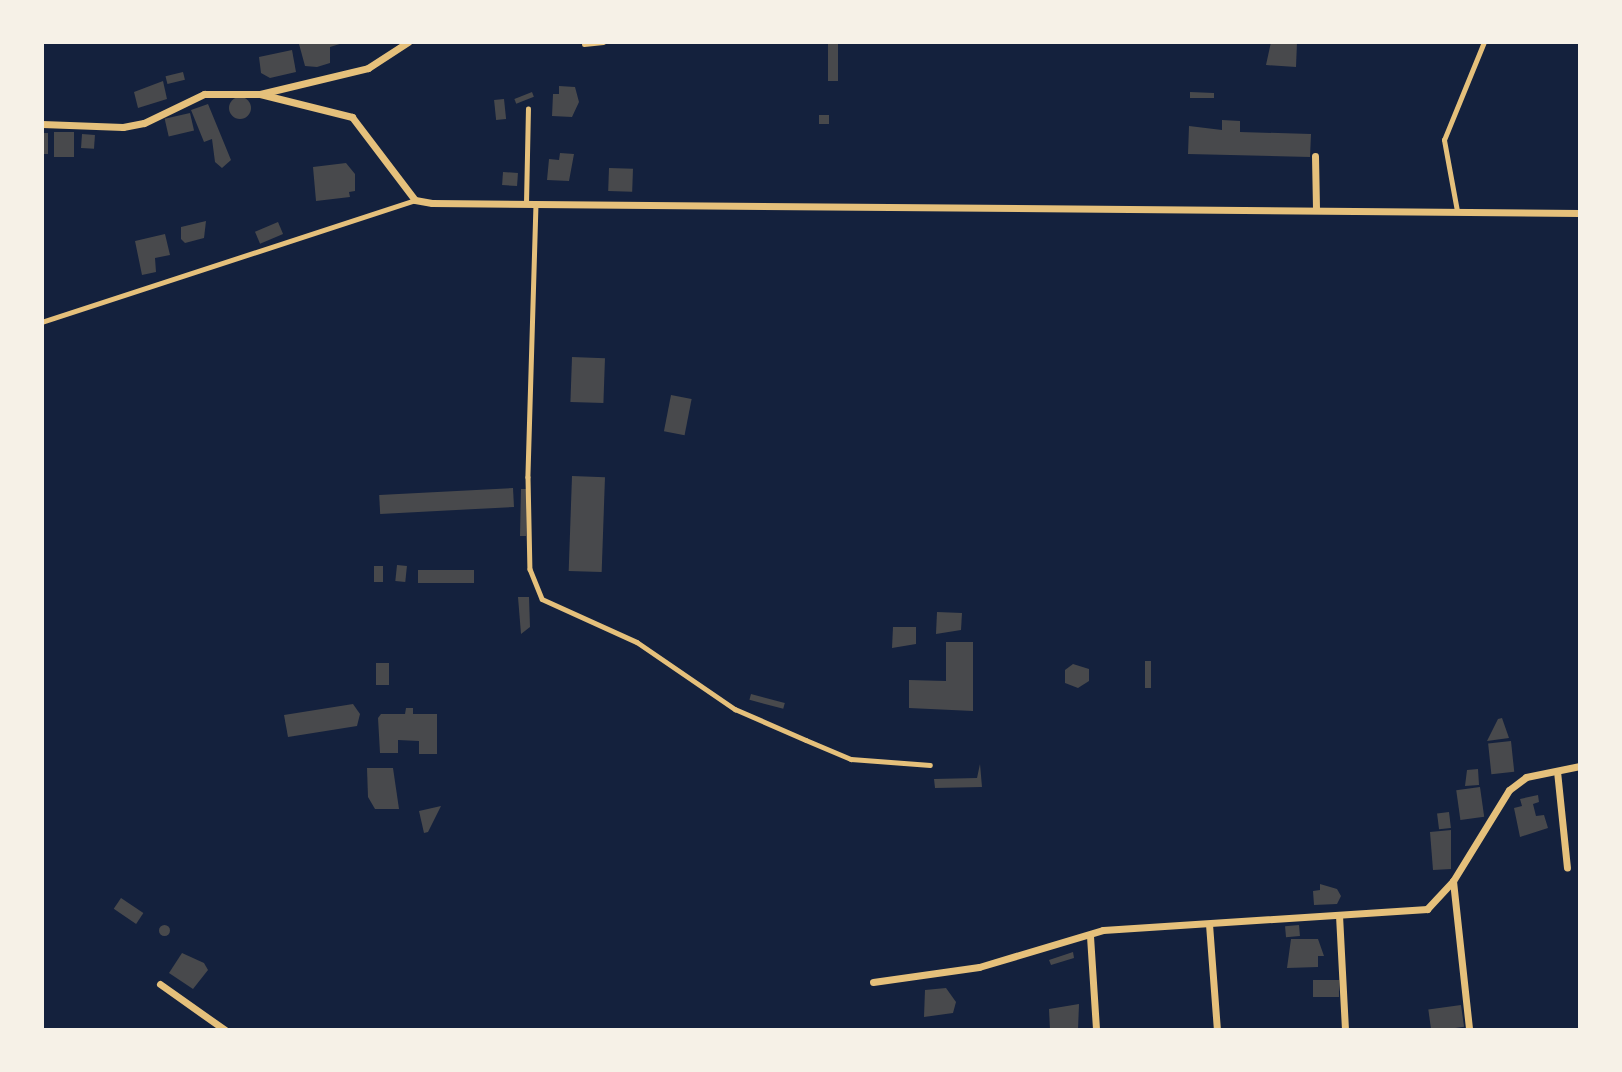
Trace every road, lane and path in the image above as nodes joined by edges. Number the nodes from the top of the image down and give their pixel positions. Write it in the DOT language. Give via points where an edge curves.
graph roads {
  1 [pos="408,42"];
  2 [pos="603,42"];
  3 [pos="1483,42"];
  4 [pos="584,44"];
  5 [pos="260,94"];
  6 [pos="528,109"];
  7 [pos="42,124"];
  8 [pos="1315,156"];
  9 [pos="415,200"];
  10 [pos="526,203"];
  11 [pos="536,203"];
  12 [pos="1315,209"];
  13 [pos="1457,211"];
  14 [pos="1580,212"];
  15 [pos="42,322"];
  16 [pos="930,765"];
  17 [pos="1580,766"];
  18 [pos="1557,771"];
  19 [pos="1567,867"];
  20 [pos="1453,881"];
  21 [pos="1339,915"];
  22 [pos="1209,924"];
  23 [pos="1090,936"];
  24 [pos="873,982"];
  25 [pos="160,984"];
  26 [pos="1469,1029"];
  27 [pos="225,1030"];
  28 [pos="1096,1030"];
  29 [pos="1217,1030"];
  30 [pos="1345,1030"];
  1 -- 5 [label="street" via="368,68"];
  2 -- 4 [label="lane"];
  3 -- 13 [label="lane" via="1444,141"];
  5 -- 7 [label="street" via="204,94 144,123 123,127"];
  5 -- 9 [label="street" via="352,117"];
  6 -- 10 [label="lane"];
  8 -- 12 [label="street"];
  9 -- 10 [label="street"];
  9 -- 15 [label="lane"];
  10 -- 11 [label="street"];
  11 -- 12 [label="street"];
  11 -- 16 [label="lane" via="528,490 530,569 542,598 637,642 735,709 806,740 851,759"];
  12 -- 13 [label="street"];
  13 -- 14 [label="street"];
  17 -- 18 [label="street"];
  18 -- 19 [label="street"];
  18 -- 20 [label="street" via="1526,777 1508,790"];
  20 -- 21 [label="street" via="1427,909"];
  20 -- 26 [label="street"];
  21 -- 22 [label="street"];
  21 -- 30 [label="street"];
  22 -- 23 [label="street" via="1103,930"];
  22 -- 29 [label="street"];
  23 -- 24 [label="street" via="979,967"];
  23 -- 28 [label="street"];
  25 -- 27 [label="street"];
}
